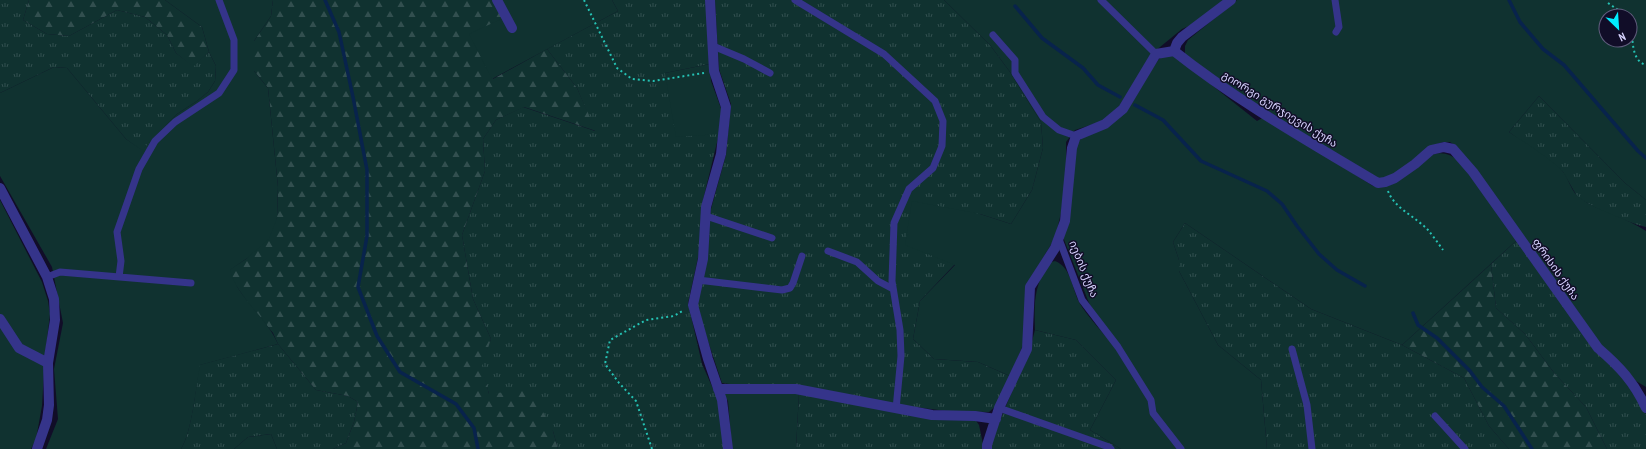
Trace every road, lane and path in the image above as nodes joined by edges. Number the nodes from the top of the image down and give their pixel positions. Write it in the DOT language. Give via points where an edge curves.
graph roads {
  1 [pos="218,0"];
  2 [pos="497,0"];
  3 [pos="584,0"];
  4 [pos="710,0"];
  5 [pos="795,0"];
  6 [pos="1101,0"];
  7 [pos="1231,0"];
  8 [pos="1335,0"];
  9 [pos="1608,3"];
  10 [pos="1615,8"];
  11 [pos="512,28"];
  12 [pos="1336,32"];
  13 [pos="993,35"];
  14 [pos="713,46"];
  15 [pos="1633,48"];
  16 [pos="1174,51"];
  17 [pos="1156,54"];
  18 [pos="1646,65"];
  19 [pos="714,71"];
  20 [pos="770,74"];
  21 [pos="1076,136"];
  22 [pos="1385,182"];
  23 [pos="0,188"];
  24 [pos="706,216"];
  25 [pos="772,238"];
  26 [pos="1059,239"];
  27 [pos="1443,250"];
  28 [pos="828,251"];
  29 [pos="802,256"];
  30 [pos="47,277"];
  31 [pos="119,277"];
  32 [pos="698,280"];
  33 [pos="191,283"];
  34 [pos="893,289"];
  35 [pos="692,305"];
  36 [pos="0,319"];
  37 [pos="1292,349"];
  38 [pos="48,363"];
  39 [pos="718,389"];
  40 [pos="1642,391"];
  41 [pos="999,408"];
  42 [pos="1646,408"];
  43 [pos="896,409"];
  44 [pos="1435,416"];
  45 [pos="996,419"];
  46 [pos="37,449"];
  47 [pos="652,449"];
  48 [pos="728,449"];
  49 [pos="987,449"];
  50 [pos="1111,449"];
  51 [pos="1181,449"];
  52 [pos="1312,449"];
  53 [pos="1465,449"];
  1 -- 31 [label="lane" via="234,40 234,70 219,93 175,122 156,141 139,169 117,232 121,261"];
  2 -- 11 [label="street"];
  3 -- 19 [label="path" via="617,68 632,79 654,81"];
  4 -- 14 [label="street"];
  5 -- 34 [label="lane" via="884,54 935,101 943,121 942,146 933,168 909,189 894,223"];
  6 -- 17 [label="lane"];
  7 -- 16 [label="street" via="1182,37 1176,43"];
  8 -- 12 [label="lane" via="1339,27"];
  9 -- 10 [label="path"];
  13 -- 21 [label="lane" via="1015,60 1015,73 1043,117 1059,130"];
  14 -- 19 [label="street"];
  14 -- 20 [label="lane"];
  15 -- 18 [label="path" via="1636,56"];
  16 -- 17 [label="street"];
  16 -- 22 [label="street, გიორგი გურჯიევის ქუჩა" via="1203,74 1268,116 1378,183"];
  17 -- 21 [label="street" via="1123,109 1105,124"];
  19 -- 24 [label="street" via="726,107 721,154 706,207"];
  21 -- 26 [label="street, იების ქუჩა" via="1072,148 1065,221"];
  22 -- 27 [label="path" via="1390,196 1427,228"];
  22 -- 40 [label="street, ფრისის ქუჩა" via="1395,178 1431,150 1444,147 1453,149 1473,172 1598,348"];
  23 -- 30 [label="street"];
  24 -- 25 [label="lane"];
  24 -- 32 [label="street" via="703,259"];
  26 -- 41 [label="street" via="1030,286 1027,349"];
  26 -- 51 [label="lane, იების ქუჩა" via="1082,300 1118,347 1151,400 1153,413"];
  28 -- 34 [label="lane" via="857,262 878,281"];
  29 -- 32 [label="lane" via="793,283 790,288 782,290"];
  30 -- 31 [label="lane" via="60,272"];
  30 -- 38 [label="street" via="54,299 55,320"];
  31 -- 33 [label="lane"];
  32 -- 35 [label="street"];
  34 -- 43 [label="lane" via="900,330 901,356"];
  35 -- 39 [label="street"];
  35 -- 47 [label="path" via="674,316 646,320 610,340 605,364 636,401"];
  36 -- 38 [label="street" via="19,348"];
  37 -- 52 [label="lane" via="1307,406"];
  38 -- 46 [label="street" via="49,405 47,420"];
  39 -- 43 [label="street" via="796,389"];
  39 -- 48 [label="street" via="722,400"];
  40 -- 42 [label="street, ფრისის ქუჩა"];
  41 -- 45 [label="street"];
  41 -- 50 [label="lane"];
  43 -- 45 [label="street" via="932,415 986,416"];
  44 -- 53 [label="lane"];
  45 -- 49 [label="street"];
}
